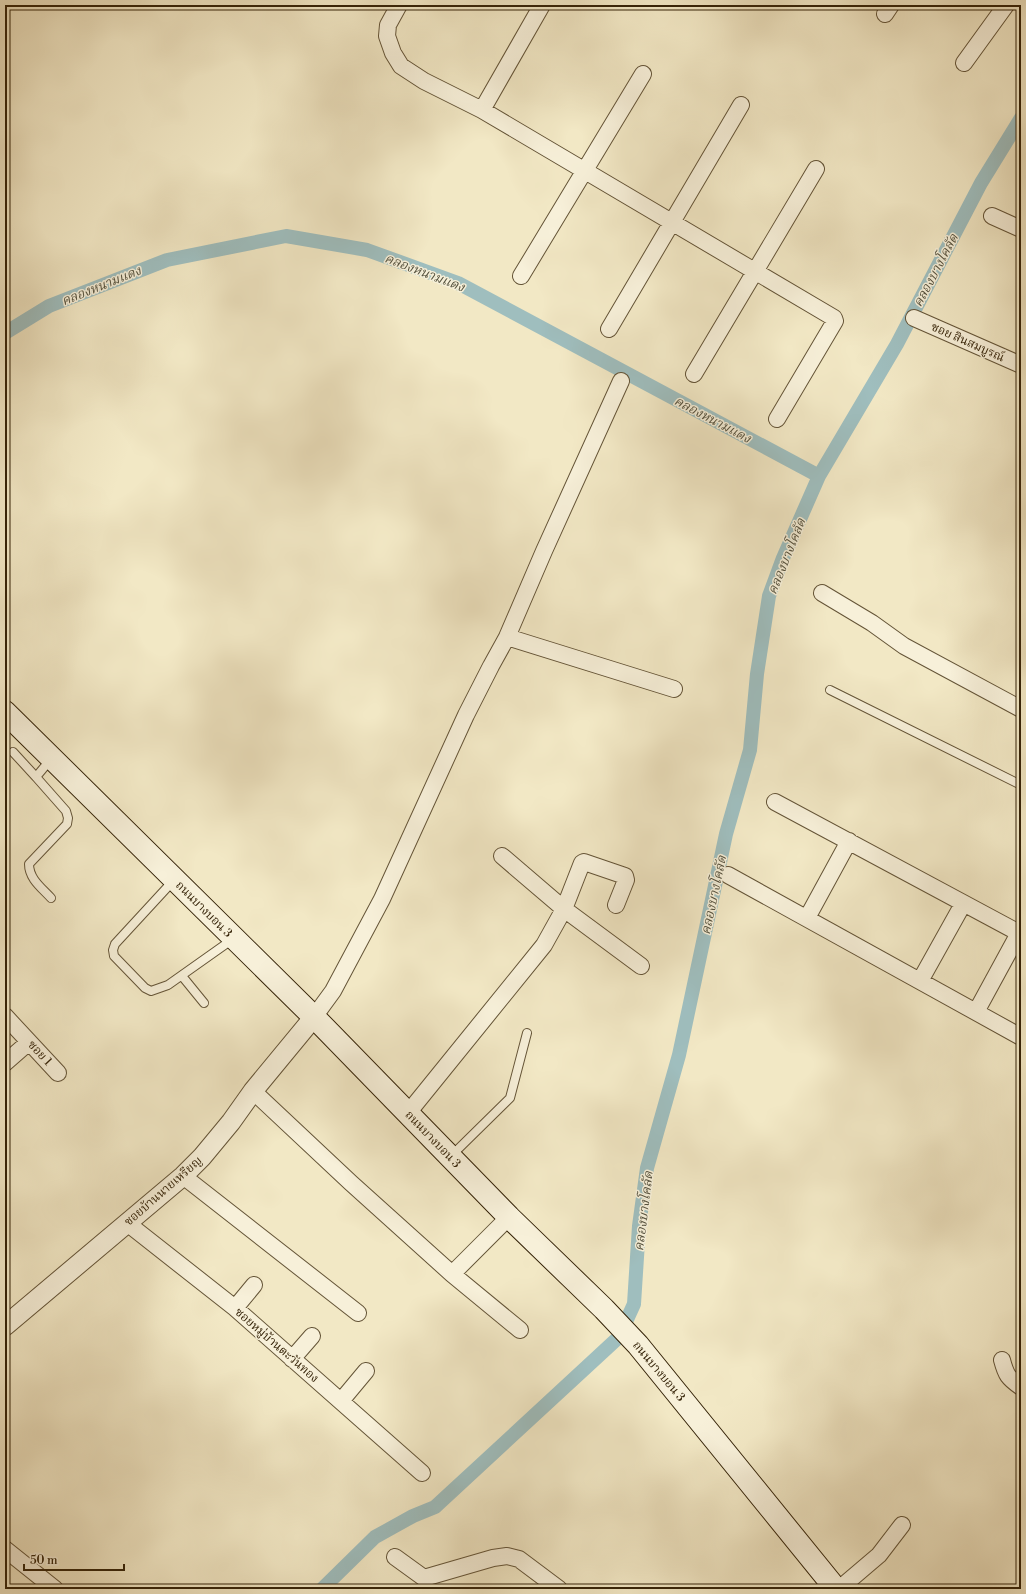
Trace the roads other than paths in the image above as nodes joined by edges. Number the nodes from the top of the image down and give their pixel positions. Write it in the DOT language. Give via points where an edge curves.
graph roads {
  1 [pos="399,5"];
  2 [pos="542,5"];
  3 [pos="1006,5"];
  4 [pos="964,63"];
  5 [pos="643,74"];
  6 [pos="741,105"];
  7 [pos="482,110"];
  8 [pos="816,169"];
  9 [pos="585,171"];
  10 [pos="992,216"];
  11 [pos="672,222"];
  12 [pos="1021,229"];
  13 [pos="756,271"];
  14 [pos="521,276"];
  15 [pos="914,318"];
  16 [pos="610,329"];
  17 [pos="1021,365"];
  18 [pos="694,374"];
  19 [pos="621,381"];
  20 [pos="777,420"];
  21 [pos="822,593"];
  22 [pos="507,637"];
  23 [pos="674,689"];
  24 [pos="830,690"];
  25 [pos="1021,709"];
  26 [pos="7,719"];
  27 [pos="13,752"];
  28 [pos="52,758"];
  29 [pos="36,777"];
  30 [pos="1021,785"];
  31 [pos="775,802"];
  32 [pos="848,841"];
  33 [pos="502,856"];
  34 [pos="728,875"];
  35 [pos="174,880"];
  36 [pos="51,898"];
  37 [pos="963,904"];
  38 [pos="616,905"];
  39 [pos="564,909"];
  40 [pos="807,918"];
  41 [pos="1020,933"];
  42 [pos="234,938"];
  43 [pos="641,966"];
  44 [pos="182,976"];
  45 [pos="920,981"];
  46 [pos="204,1002"];
  47 [pos="976,1012"];
  48 [pos="5,1016"];
  49 [pos="314,1017"];
  50 [pos="527,1033"];
  51 [pos="1021,1037"];
  52 [pos="29,1042"];
  53 [pos="5,1063"];
  54 [pos="58,1073"];
  55 [pos="253,1091"];
  56 [pos="408,1114"];
  57 [pos="450,1157"];
  58 [pos="183,1176"];
  59 [pos="509,1216"];
  60 [pos="127,1222"];
  61 [pos="452,1274"];
  62 [pos="254,1285"];
  63 [pos="234,1308"];
  64 [pos="358,1313"];
  65 [pos="5,1326"];
  66 [pos="520,1330"];
  67 [pos="312,1336"];
  68 [pos="292,1359"];
  69 [pos="1002,1360"];
  70 [pos="366,1371"];
  71 [pos="1021,1387"];
  72 [pos="341,1401"];
  73 [pos="422,1473"];
  74 [pos="902,1525"];
  75 [pos="5,1549"];
  76 [pos="395,1557"];
  77 [pos="55,1589"];
  78 [pos="559,1589"];
  79 [pos="836,1589"];
  80 [pos="839,1589"];
  1 -- 7 [label="street" via="388,25 387,36 401,66 424,81"];
  2 -- 7 [label="street"];
  3 -- 4 [label="street"];
  5 -- 9 [label="street"];
  6 -- 11 [label="street"];
  7 -- 9 [label="street"];
  8 -- 13 [label="street"];
  9 -- 11 [label="street"];
  9 -- 14 [label="street"];
  10 -- 12 [label="street"];
  11 -- 13 [label="street"];
  11 -- 16 [label="street"];
  13 -- 18 [label="street"];
  13 -- 20 [label="street" via="832,316 835,321"];
  15 -- 17 [label="street, ซอย สินสมบูรณ์"];
  19 -- 22 [label="street"];
  21 -- 25 [label="street" via="904,646"];
  22 -- 23 [label="street"];
  22 -- 49 [label="street" via="466,714 382,899 333,991"];
  24 -- 30 [label="lane"];
  26 -- 28 [label="main road, ถนนบางบอน 3"];
  27 -- 29 [label="lane"];
  28 -- 29 [label="lane"];
  28 -- 35 [label="main road, ถนนบางบอน 3"];
  29 -- 36 [label="lane" via="66,811 68,818 67,824 29,864 32,877"];
  31 -- 32 [label="street"];
  32 -- 37 [label="street"];
  32 -- 40 [label="street"];
  33 -- 39 [label="street"];
  34 -- 40 [label="street"];
  35 -- 42 [label="main road, ถนนบางบอน 3"];
  35 -- 44 [label="lane" via="115,944 113,950 114,956 150,991 168,986"];
  37 -- 41 [label="street"];
  37 -- 45 [label="street"];
  38 -- 39 [label="street" via="626,878 584,862"];
  39 -- 43 [label="street"];
  39 -- 56 [label="street" via="544,945"];
  40 -- 45 [label="street"];
  41 -- 47 [label="street"];
  42 -- 44 [label="lane"];
  42 -- 49 [label="main road, ถนนบางบอน 3"];
  44 -- 46 [label="lane"];
  45 -- 47 [label="street"];
  47 -- 51 [label="street"];
  48 -- 52 [label="street, ซอย 1"];
  49 -- 55 [label="street, ซอยบ้านนายเหรียญ"];
  49 -- 56 [label="main road, ถนนบางบอน 3"];
  50 -- 57 [label="lane" via="510,1098"];
  52 -- 53 [label="street"];
  52 -- 54 [label="street, ซอย 1"];
  55 -- 58 [label="street, ซอยบ้านนายเหรียญ" via="231,1122"];
  55 -- 61 [label="street"];
  56 -- 57 [label="main road, ถนนบางบอน 3"];
  57 -- 59 [label="main road, ถนนบางบอน 3"];
  58 -- 60 [label="street, ซอยบ้านนายเหรียญ"];
  58 -- 64 [label="street"];
  59 -- 61 [label="street"];
  59 -- 79 [label="main road, ถนนบางบอน 3" via="638,1346"];
  60 -- 63 [label="street, ซอยหมู่บ้านตะวันทอง"];
  60 -- 65 [label="street, ซอยบ้านนายเหรียญ"];
  61 -- 66 [label="street"];
  62 -- 63 [label="street"];
  63 -- 68 [label="street, ซอยหมู่บ้านตะวันทอง"];
  67 -- 68 [label="street"];
  68 -- 72 [label="street, ซอยหมู่บ้านตะวันทอง"];
  69 -- 71 [label="street" via="1005,1373"];
  70 -- 72 [label="street"];
  72 -- 73 [label="street, ซอยหมู่บ้านตะวันทอง"];
  74 -- 80 [label="street" via="878,1555"];
  75 -- 77 [label="street"];
  76 -- 78 [label="street" via="424,1578 507,1556 519,1559"];
}
